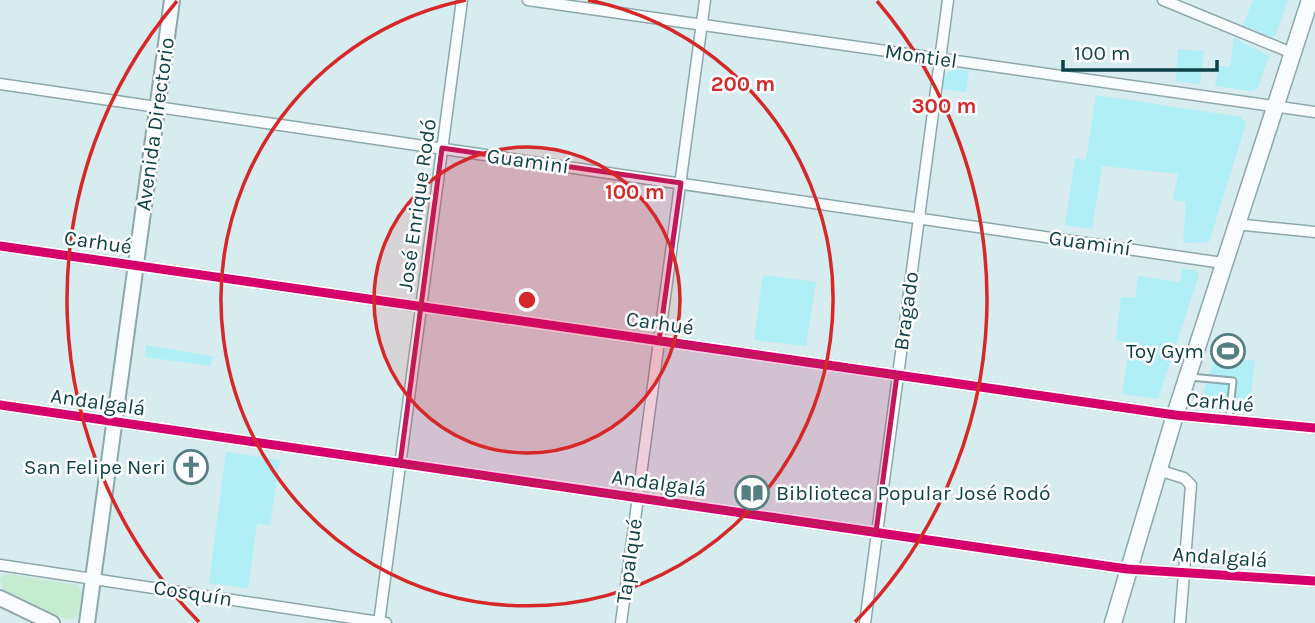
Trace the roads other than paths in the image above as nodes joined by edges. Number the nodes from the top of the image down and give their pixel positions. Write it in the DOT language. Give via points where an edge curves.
graph roads {
  1 [pos="172,0"];
  2 [pos="462,0"];
  3 [pos="528,0"];
  4 [pos="705,0"];
  5 [pos="948,0"];
  6 [pos="1163,0"];
  7 [pos="1310,0"];
  8 [pos="701,25"];
  9 [pos="1292,52"];
  10 [pos="940,58"];
  11 [pos="0,84"];
  12 [pos="158,106"];
  13 [pos="1273,107"];
  14 [pos="1315,112"];
  15 [pos="442,148"];
  16 [pos="681,183"];
  17 [pos="920,218"];
  18 [pos="1236,224"];
  19 [pos="1315,232"];
  20 [pos="0,246"];
  21 [pos="1223,263"];
  22 [pos="136,265"];
  23 [pos="421,307"];
  24 [pos="659,341"];
  25 [pos="897,375"];
  26 [pos="1187,377"];
  27 [pos="0,405"];
  28 [pos="1175,415"];
  29 [pos="1229,420"];
  30 [pos="115,422"];
  31 [pos="1315,429"];
  32 [pos="400,464"];
  33 [pos="1158,470"];
  34 [pos="638,497"];
  35 [pos="876,532"];
  36 [pos="0,565"];
  37 [pos="1127,569"];
  38 [pos="1185,572"];
  39 [pos="93,578"];
  40 [pos="1315,581"];
  41 [pos="0,598"];
  42 [pos="52,623"];
  43 [pos="88,623"];
  44 [pos="381,623"];
  45 [pos="621,623"];
  46 [pos="865,623"];
  47 [pos="1113,623"];
  48 [pos="1180,623"];
  1 -- 12 [label="street, Avenida Directorio"];
  2 -- 15 [label="street, José Enrique Rodó"];
  3 -- 8 [label="street, Montiel"];
  4 -- 8 [label="street, Tapalqué"];
  5 -- 10 [label="street, Bragado"];
  6 -- 9 [label="street"];
  7 -- 9 [label="main road"];
  8 -- 10 [label="street, Montiel"];
  8 -- 16 [label="street, Tapalqué"];
  9 -- 13 [label="main road"];
  10 -- 13 [label="street, Montiel"];
  10 -- 17 [label="street, Bragado"];
  11 -- 12 [label="street, Guaminí"];
  12 -- 15 [label="street, Guaminí"];
  12 -- 22 [label="street, Avenida Directorio"];
  13 -- 14 [label="street, Montiel"];
  13 -- 18 [label="main road"];
  15 -- 16 [label="street, Guaminí"];
  15 -- 23 [label="street, José Enrique Rodó"];
  16 -- 17 [label="street, Guaminí"];
  16 -- 24 [label="street, Tapalqué"];
  17 -- 21 [label="street, Guaminí"];
  17 -- 25 [label="street, Bragado"];
  18 -- 19 [label="street"];
  18 -- 21 [label="main road"];
  20 -- 22 [label="street, Carhué"];
  21 -- 26 [label="main road"];
  22 -- 23 [label="street, Carhué"];
  22 -- 30 [label="street, Avenida Directorio"];
  23 -- 24 [label="street, Carhué"];
  23 -- 32 [label="street, José Enrique Rodó"];
  24 -- 25 [label="street, Carhué"];
  24 -- 34 [label="street, Tapalqué"];
  25 -- 28 [label="street, Carhué"];
  25 -- 35 [label="street, Bragado"];
  26 -- 28 [label="main road"];
  26 -- 29 [label="lane" via="1233,381"];
  27 -- 30 [label="street, Andalgalá"];
  28 -- 29 [label="street, Carhué"];
  28 -- 33 [label="main road"];
  29 -- 31 [label="street, Carhué"];
  30 -- 32 [label="street, Andalgalá"];
  30 -- 39 [label="street, Avenida Directorio"];
  32 -- 34 [label="street, Andalgalá"];
  32 -- 44 [label="street, José Enrique Rodó"];
  33 -- 37 [label="main road"];
  33 -- 38 [label="street" via="1191,485"];
  34 -- 35 [label="street, Andalgalá"];
  34 -- 45 [label="street, Tapalqué"];
  35 -- 37 [label="street, Andalgalá"];
  35 -- 46 [label="street, Bragado"];
  36 -- 39 [label="street, Cosquín"];
  37 -- 38 [label="street, Andalgalá"];
  37 -- 47 [label="main road"];
  38 -- 40 [label="street, Andalgalá"];
  38 -- 48 [label="street"];
  39 -- 43 [label="street, Avenida Directorio"];
  39 -- 44 [label="street, Cosquín"];
  41 -- 42 [label="street"];
}
